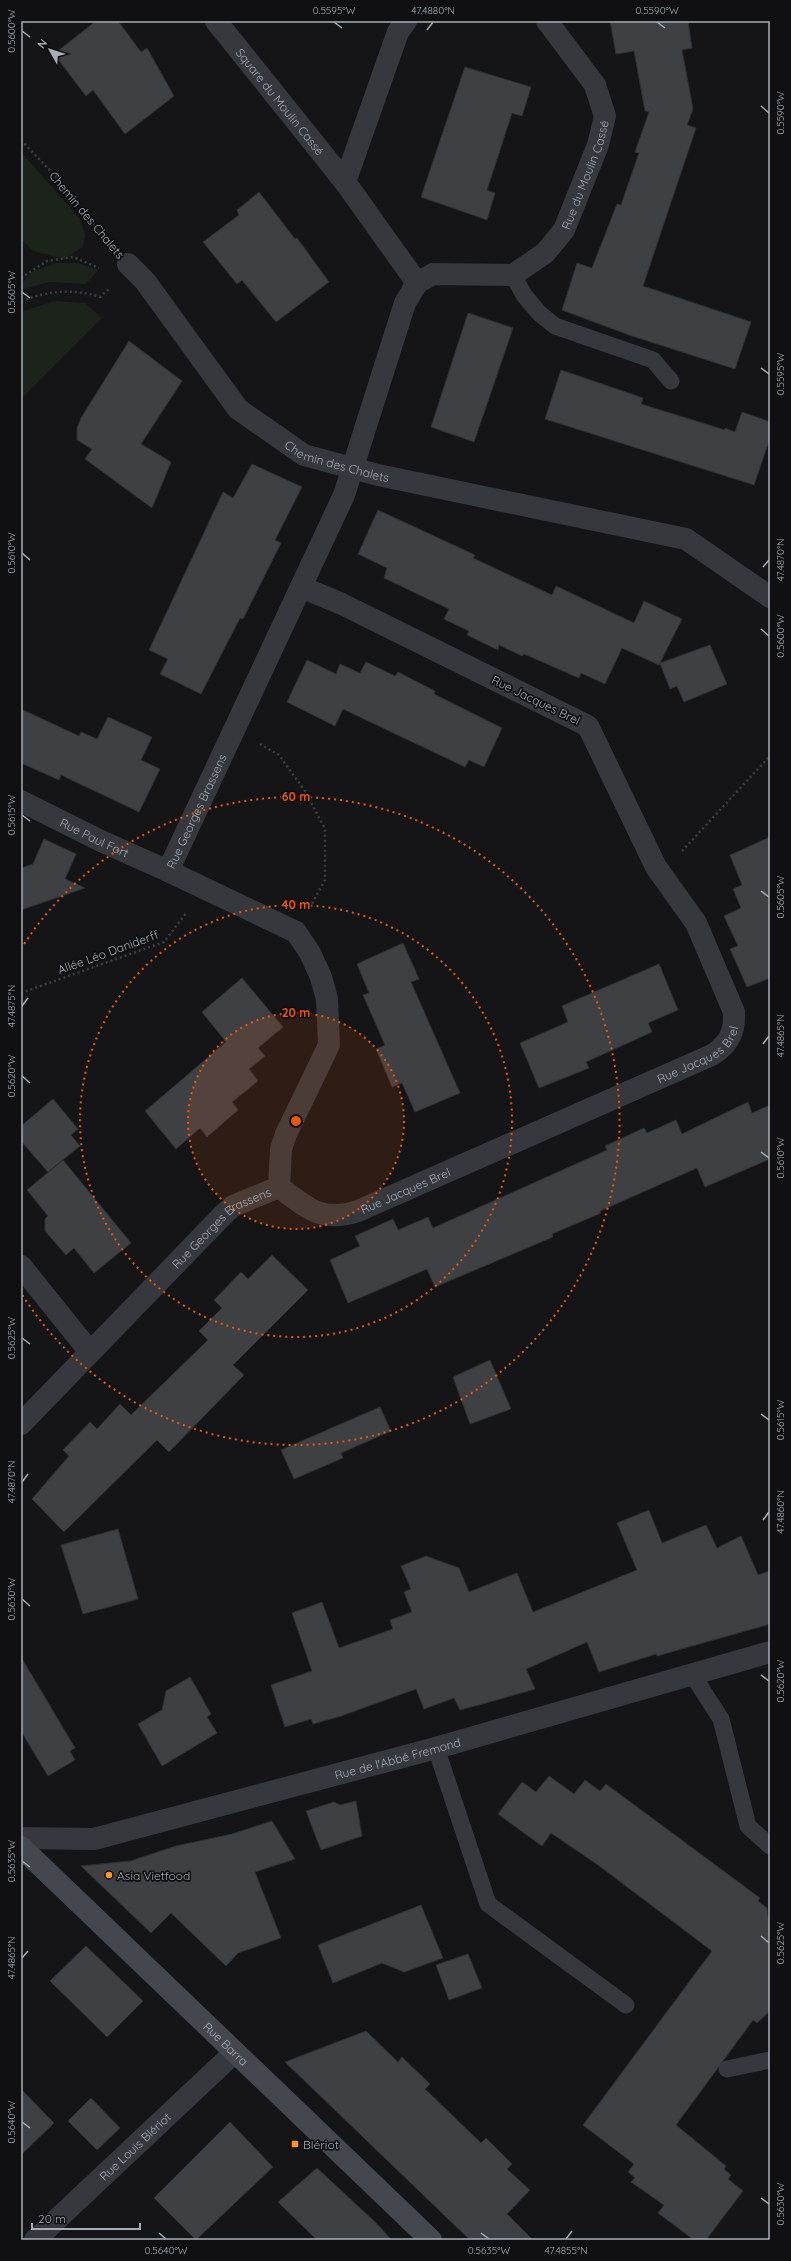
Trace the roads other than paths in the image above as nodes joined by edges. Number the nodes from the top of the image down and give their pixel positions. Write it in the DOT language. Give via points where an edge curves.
graph roads {
  1 [pos="216,21"];
  2 [pos="406,21"];
  3 [pos="547,21"];
  4 [pos="345,182"];
  5 [pos="128,264"];
  6 [pos="513,274"];
  7 [pos="416,283"];
  8 [pos="671,381"];
  9 [pos="354,469"];
  10 [pos="301,587"];
  11 [pos="770,597"];
  12 [pos="21,801"];
  13 [pos="168,871"];
  14 [pos="279,1187"];
  15 [pos="21,1266"];
  16 [pos="90,1352"];
  17 [pos="21,1424"];
  18 [pos="770,1652"];
  19 [pos="692,1674"];
  20 [pos="436,1748"];
  21 [pos="21,1838"];
  22 [pos="770,1846"];
  23 [pos="21,1847"];
  24 [pos="626,2005"];
  25 [pos="235,2052"];
  26 [pos="770,2060"];
  27 [pos="727,2069"];
  28 [pos="35,2240"];
  29 [pos="431,2240"];
  1 -- 4 [label="street, Square du Moulin Cassé"];
  2 -- 4 [label="street" via="398,32"];
  3 -- 6 [label="street, Rue du Moulin Cassé" via="595,85 606,116 598,145 564,230 545,253"];
  4 -- 7 [label="street, Square du Moulin Cassé"];
  5 -- 9 [label="street, Chemin des Chalets" via="144,281 238,409 304,455"];
  6 -- 7 [label="street" via="433,274"];
  6 -- 8 [label="lane" via="524,295 539,313 555,326 653,360"];
  7 -- 9 [label="street" via="405,303"];
  9 -- 10 [label="street, Rue Georges Brassens"];
  9 -- 11 [label="street, Chemin des Chalets" via="686,539"];
  10 -- 13 [label="street, Rue Georges Brassens"];
  10 -- 14 [label="street, Rue Jacques Brel" via="342,604 588,726 656,867 696,924 734,1012 735,1025 724,1048 712,1055 345,1216 331,1217 319,1214 308,1209"];
  12 -- 13 [label="street, Rue Paul Fort"];
  13 -- 14 [label="street, Rue Georges Brassens" via="296,932 310,953 321,977 328,1007 329,1045 286,1134 281,1149"];
  14 -- 16 [label="street, Rue Georges Brassens" via="233,1206"];
  15 -- 16 [label="street"];
  16 -- 17 [label="street, Rue Georges Brassens"];
  18 -- 19 [label="street, Rue de l'Abbé Fremond"];
  19 -- 20 [label="street, Rue de l'Abbé Fremond"];
  19 -- 22 [label="lane" via="721,1718 748,1826"];
  20 -- 21 [label="street, Rue de l'Abbé Fremond" via="94,1839"];
  20 -- 24 [label="lane" via="488,1904"];
  23 -- 25 [label="main road, Rue Barra"];
  25 -- 28 [label="street, Rue Louis Blériot"];
  25 -- 29 [label="main road, Rue Barra"];
  26 -- 27 [label="lane"];
}
